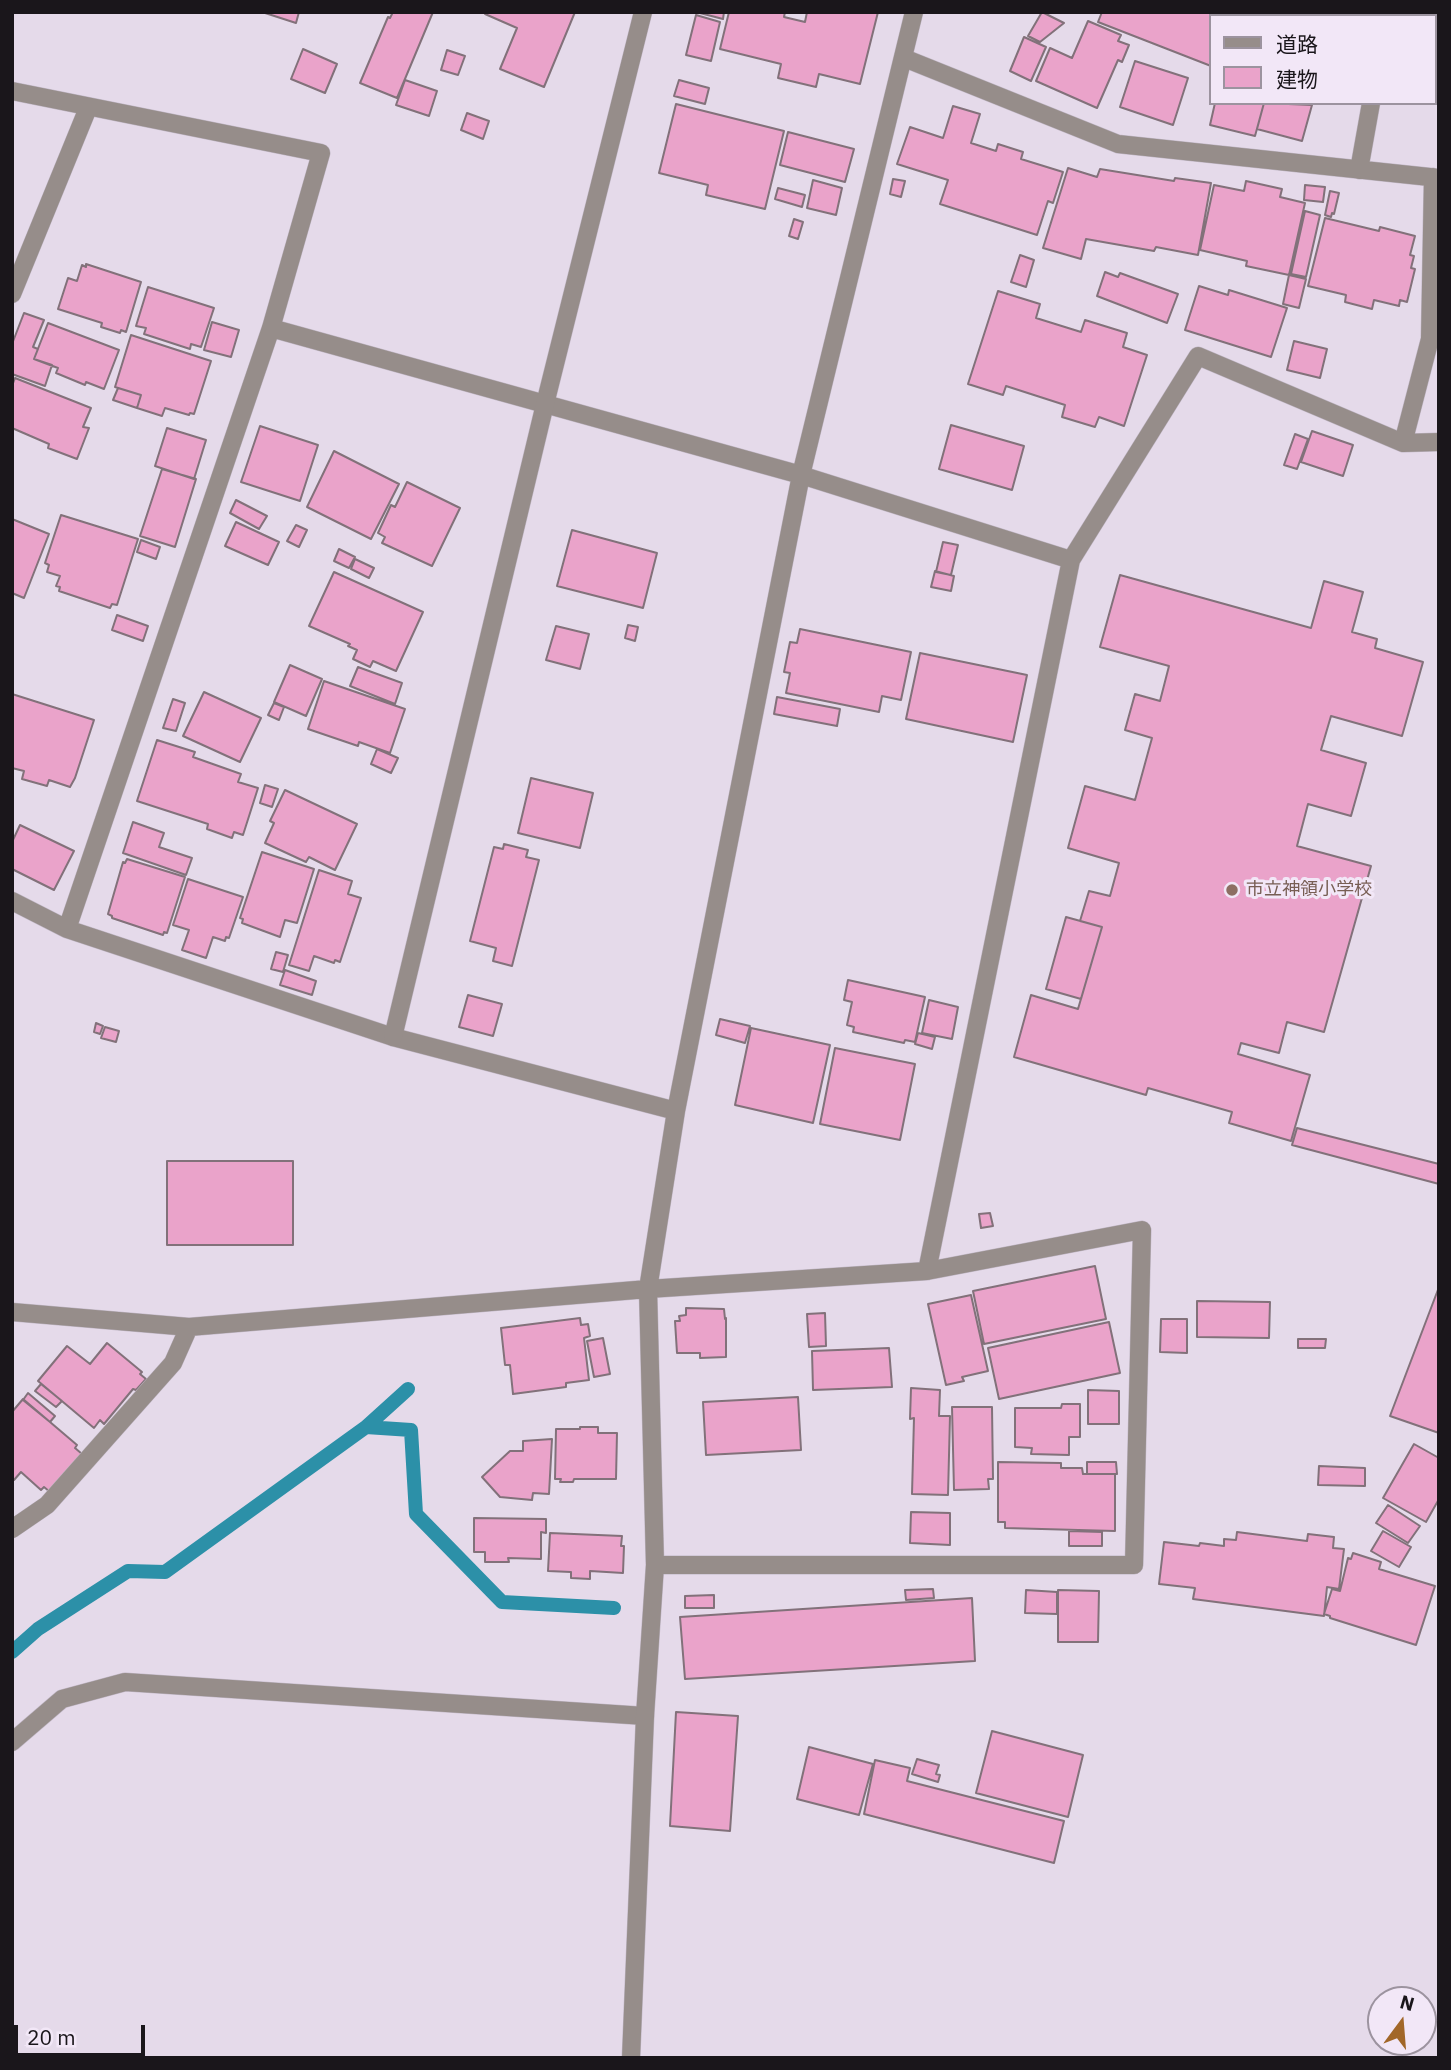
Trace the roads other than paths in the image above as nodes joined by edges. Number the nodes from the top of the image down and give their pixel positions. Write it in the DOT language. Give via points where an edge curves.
graph roads {
  1 [pos="643,12"];
  2 [pos="914,12"];
  3 [pos="904,58"];
  4 [pos="12,91"];
  5 [pos="1371,105"];
  6 [pos="88,108"];
  7 [pos="1359,170"];
  8 [pos="1436,178"];
  9 [pos="12,294"];
  10 [pos="271,328"];
  11 [pos="545,404"];
  12 [pos="1439,442"];
  13 [pos="1403,443"];
  14 [pos="801,475"];
  15 [pos="1071,560"];
  16 [pos="12,901"];
  17 [pos="67,929"];
  18 [pos="394,1037"];
  19 [pos="676,1111"];
  20 [pos="927,1271"];
  21 [pos="648,1289"];
  22 [pos="12,1312"];
  23 [pos="189,1327"];
  24 [pos="12,1529"];
  25 [pos="655,1565"];
  26 [pos="645,1716"];
  27 [pos="12,1742"];
  28 [pos="631,2058"];
  1 -- 11 [label="street"];
  2 -- 3 [label="street"];
  3 -- 7 [label="street" via="1118,144"];
  3 -- 14 [label="street"];
  4 -- 6 [label="street"];
  5 -- 7 [label="street"];
  6 -- 9 [label="street"];
  6 -- 10 [label="street" via="321,153"];
  7 -- 8 [label="street"];
  8 -- 13 [label="street" via="1430,340"];
  10 -- 11 [label="street"];
  10 -- 17 [label="street"];
  11 -- 14 [label="street"];
  11 -- 18 [label="street"];
  12 -- 13 [label="street"];
  13 -- 15 [label="street" via="1198,356"];
  14 -- 15 [label="street"];
  14 -- 19 [label="street"];
  15 -- 20 [label="street"];
  16 -- 17 [label="street"];
  17 -- 18 [label="street"];
  18 -- 19 [label="street"];
  19 -- 21 [label="street"];
  20 -- 21 [label="street"];
  20 -- 25 [label="street" via="1142,1230 1134,1565"];
  21 -- 23 [label="street"];
  21 -- 25 [label="street"];
  22 -- 23 [label="street"];
  23 -- 24 [label="street" via="173,1363 47,1505"];
  25 -- 26 [label="street"];
  26 -- 27 [label="street" via="125,1682 62,1699"];
  26 -- 28 [label="street"];
}
